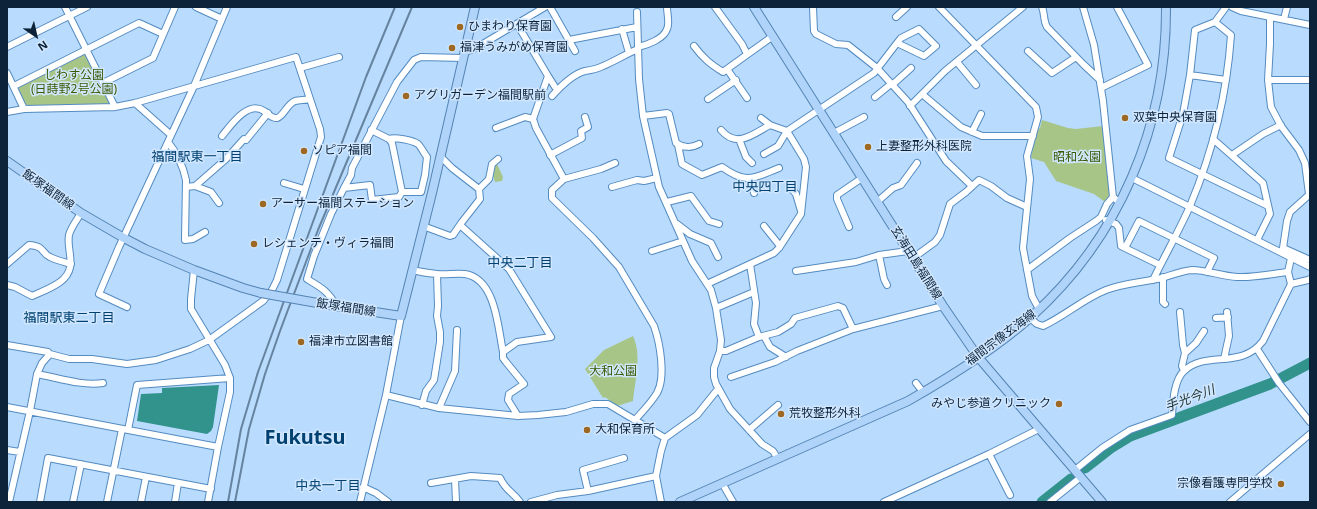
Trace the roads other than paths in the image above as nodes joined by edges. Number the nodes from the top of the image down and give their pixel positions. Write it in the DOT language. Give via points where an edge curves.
graph roads {
  1 [pos="65,7"];
  2 [pos="87,7"];
  3 [pos="175,7"];
  4 [pos="196,7"];
  5 [pos="227,7"];
  6 [pos="476,7"];
  7 [pos="546,7"];
  8 [pos="550,7"];
  9 [pos="667,7"];
  10 [pos="715,7"];
  11 [pos="754,7"];
  12 [pos="813,7"];
  13 [pos="907,7"];
  14 [pos="1023,7"];
  15 [pos="1042,7"];
  16 [pos="1083,7"];
  17 [pos="1117,7"];
  18 [pos="1166,7"];
  19 [pos="1226,7"];
  20 [pos="1232,7"];
  21 [pos="1287,7"];
  22 [pos="941,8"];
  23 [pos="637,12"];
  24 [pos="70,16"];
  25 [pos="896,17"];
  26 [pos="1270,17"];
  27 [pos="222,18"];
  28 [pos="1284,20"];
  29 [pos="1215,22"];
  30 [pos="517,24"];
  31 [pos="1310,25"];
  32 [pos="637,26"];
  33 [pos="622,29"];
  34 [pos="163,34"];
  35 [pos="773,36"];
  36 [pos="569,40"];
  37 [pos="897,43"];
  38 [pos="977,45"];
  39 [pos="694,46"];
  40 [pos="7,47"];
  41 [pos="638,48"];
  42 [pos="86,50"];
  43 [pos="575,51"];
  44 [pos="1028,51"];
  45 [pos="629,53"];
  46 [pos="747,54"];
  47 [pos="464,55"];
  48 [pos="1076,57"];
  49 [pos="957,62"];
  50 [pos="335,65"];
  51 [pos="300,68"];
  52 [pos="727,68"];
  53 [pos="877,68"];
  54 [pos="911,68"];
  55 [pos="7,73"];
  56 [pos="1190,75"];
  57 [pos="548,76"];
  58 [pos="736,80"];
  59 [pos="1100,80"];
  60 [pos="1226,80"];
  61 [pos="1268,80"];
  62 [pos="1310,80"];
  63 [pos="103,83"];
  64 [pos="892,84"];
  65 [pos="976,85"];
  66 [pos="14,86"];
  67 [pos="194,86"];
  68 [pos="555,87"];
  69 [pos="1101,88"];
  70 [pos="922,94"];
  71 [pos="552,96"];
  72 [pos="708,98"];
  73 [pos="747,98"];
  74 [pos="875,98"];
  75 [pos="310,99"];
  76 [pos="135,103"];
  77 [pos="910,106"];
  78 [pos="115,107"];
  79 [pos="24,109"];
  80 [pos="819,110"];
  81 [pos="7,112"];
  82 [pos="268,113"];
  83 [pos="981,114"];
  84 [pos="643,116"];
  85 [pos="585,117"];
  86 [pos="864,117"];
  87 [pos="761,118"];
  88 [pos="533,119"];
  89 [pos="770,125"];
  90 [pos="1281,125"];
  91 [pos="496,128"];
  92 [pos="371,130"];
  93 [pos="721,130"];
  94 [pos="787,131"];
  95 [pos="972,132"];
  96 [pos="834,133"];
  97 [pos="171,135"];
  98 [pos="222,136"];
  99 [pos="1033,136"];
  100 [pos="389,139"];
  101 [pos="739,139"];
  102 [pos="1213,139"];
  103 [pos="168,142"];
  104 [pos="699,144"];
  105 [pos="678,145"];
  106 [pos="764,154"];
  107 [pos="550,155"];
  108 [pos="1232,155"];
  109 [pos="440,156"];
  110 [pos="498,159"];
  111 [pos="7,162"];
  112 [pos="615,163"];
  113 [pos="752,163"];
  114 [pos="917,163"];
  115 [pos="779,168"];
  116 [pos="1202,174"];
  117 [pos="1308,174"];
  118 [pos="657,178"];
  119 [pos="862,178"];
  120 [pos="1132,178"];
  121 [pos="564,179"];
  122 [pos="750,179"];
  123 [pos="284,183"];
  124 [pos="195,186"];
  125 [pos="972,186"];
  126 [pos="186,187"];
  127 [pos="612,187"];
  128 [pos="790,187"];
  129 [pos="344,188"];
  130 [pos="304,189"];
  131 [pos="479,189"];
  132 [pos="402,192"];
  133 [pos="754,193"];
  134 [pos="1309,194"];
  135 [pos="1113,197"];
  136 [pos="667,202"];
  137 [pos="877,202"];
  138 [pos="220,203"];
  139 [pos="1120,203"];
  140 [pos="1268,206"];
  141 [pos="1027,207"];
  142 [pos="1190,207"];
  143 [pos="81,213"];
  144 [pos="801,214"];
  145 [pos="1101,217"];
  146 [pos="1110,222"];
  147 [pos="676,224"];
  148 [pos="719,224"];
  149 [pos="460,225"];
  150 [pos="423,226"];
  151 [pos="764,226"];
  152 [pos="849,227"];
  153 [pos="205,232"];
  154 [pos="124,238"];
  155 [pos="1174,238"];
  156 [pos="1257,240"];
  157 [pos="683,241"];
  158 [pos="780,246"];
  159 [pos="1125,248"];
  160 [pos="1282,250"];
  161 [pos="652,251"];
  162 [pos="880,255"];
  163 [pos="911,255"];
  164 [pos="718,257"];
  165 [pos="1291,258"];
  166 [pos="1310,260"];
  167 [pos="7,264"];
  168 [pos="71,264"];
  169 [pos="750,264"];
  170 [pos="1160,265"];
  171 [pos="1310,267"];
  172 [pos="194,270"];
  173 [pos="412,270"];
  174 [pos="1026,270"];
  175 [pos="796,271"];
  176 [pos="1207,272"];
  177 [pos="1288,272"];
  178 [pos="437,274"];
  179 [pos="1163,277"];
  180 [pos="1310,279"];
  181 [pos="1153,280"];
  182 [pos="707,284"];
  183 [pos="1291,284"];
  184 [pos="7,285"];
  185 [pos="887,285"];
  186 [pos="754,292"];
  187 [pos="1165,304"];
  188 [pos="943,306"];
  189 [pos="127,307"];
  190 [pos="337,307"];
  191 [pos="716,308"];
  192 [pos="1039,309"];
  193 [pos="1180,312"];
  194 [pos="401,316"];
  195 [pos="1030,318"];
  196 [pos="1216,318"];
  197 [pos="853,329"];
  198 [pos="457,330"];
  199 [pos="1204,331"];
  200 [pos="761,337"];
  201 [pos="208,340"];
  202 [pos="7,345"];
  203 [pos="1257,349"];
  204 [pos="720,351"];
  205 [pos="503,352"];
  206 [pos="1186,353"];
  207 [pos="50,354"];
  208 [pos="786,357"];
  209 [pos="978,357"];
  210 [pos="1224,359"];
  211 [pos="1184,371"];
  212 [pos="37,374"];
  213 [pos="731,377"];
  214 [pos="230,378"];
  215 [pos="916,382"];
  216 [pos="104,383"];
  217 [pos="718,389"];
  218 [pos="923,392"];
  219 [pos="386,395"];
  220 [pos="422,405"];
  221 [pos="778,405"];
  222 [pos="7,407"];
  223 [pos="438,408"];
  224 [pos="30,411"];
  225 [pos="518,416"];
  226 [pos="635,420"];
  227 [pos="1310,422"];
  228 [pos="125,429"];
  229 [pos="1039,429"];
  230 [pos="749,430"];
  231 [pos="1310,434"];
  232 [pos="665,438"];
  233 [pos="218,447"];
  234 [pos="7,450"];
  235 [pos="20,452"];
  236 [pos="989,454"];
  237 [pos="624,458"];
  238 [pos="778,459"];
  239 [pos="81,464"];
  240 [pos="114,470"];
  241 [pos="1075,470"];
  242 [pos="656,476"];
  243 [pos="146,477"];
  244 [pos="1081,477"];
  245 [pos="455,479"];
  246 [pos="178,483"];
  247 [pos="431,483"];
  248 [pos="722,484"];
  249 [pos="363,487"];
  250 [pos="9,489"];
  251 [pos="211,489"];
  252 [pos="588,491"];
  253 [pos="1010,495"];
  254 [pos="1235,501"];
  255 [pos="9,502"];
  256 [pos="40,502"];
  257 [pos="73,502"];
  258 [pos="107,502"];
  259 [pos="141,502"];
  260 [pos="175,502"];
  261 [pos="208,502"];
  262 [pos="360,502"];
  263 [pos="388,502"];
  264 [pos="456,502"];
  265 [pos="520,502"];
  266 [pos="531,502"];
  267 [pos="661,502"];
  268 [pos="680,502"];
  269 [pos="733,502"];
  270 [pos="884,502"];
  271 [pos="1050,502"];
  272 [pos="1102,502"];
  1 -- 24 [label="street"];
  2 -- 24 [label="street"];
  3 -- 34 [label="street"];
  4 -- 27 [label="street"];
  5 -- 27 [label="street"];
  6 -- 47 [label="main road"];
  7 -- 30 [label="street"];
  8 -- 36 [label="street"];
  9 -- 41 [label="street" via="667,30 662,36"];
  10 -- 46 [label="street"];
  11 -- 35 [label="main road, 玄海田島福間線"];
  12 -- 53 [label="street" via="816,34 836,44 848,45"];
  13 -- 25 [label="street"];
  14 -- 38 [label="street"];
  15 -- 48 [label="street" via="1047,27"];
  16 -- 59 [label="street" via="1094,45"];
  17 -- 69 [label="street" via="1149,68"];
  18 -- 120 [label="main road, 福間宗像玄海線" via="1161,76 1143,149"];
  19 -- 29 [label="street"];
  20 -- 26 [label="street"];
  21 -- 28 [label="street"];
  22 -- 38 [label="street"];
  23 -- 32 [label="street"];
  24 -- 40 [label="street"];
  24 -- 42 [label="street"];
  26 -- 28 [label="street"];
  26 -- 61 [label="street"];
  27 -- 67 [label="street"];
  28 -- 31 [label="street"];
  29 -- 56 [label="street" via="1195,30"];
  29 -- 60 [label="street" via="1231,35"];
  30 -- 47 [label="street"];
  30 -- 57 [label="street"];
  32 -- 33 [label="street"];
  32 -- 41 [label="street"];
  33 -- 36 [label="street"];
  33 -- 45 [label="street"];
  34 -- 42 [label="street" via="139,23"];
  34 -- 63 [label="street" via="153,58"];
  35 -- 46 [label="street"];
  35 -- 80 [label="main road, 玄海田島福間線"];
  36 -- 43 [label="street"];
  37 -- 37 [label="street" via="924,56 936,46 919,29 901,38"];
  37 -- 53 [label="street"];
  38 -- 49 [label="street"];
  38 -- 99 [label="street" via="1036,106 1038,117"];
  39 -- 52 [label="street" via="703,59 716,68 723,72"];
  41 -- 45 [label="street"];
  41 -- 84 [label="street"];
  42 -- 63 [label="street"];
  42 -- 66 [label="street"];
  44 -- 48 [label="street" via="1052,73"];
  45 -- 71 [label="street" via="576,76"];
  46 -- 52 [label="street"];
  47 -- 92 [label="street" via="421,57 414,60 397,82"];
  47 -- 109 [label="main road"];
  48 -- 59 [label="street"];
  49 -- 65 [label="street"];
  49 -- 70 [label="street"];
  50 -- 51 [label="street" via="336,58"];
  51 -- 67 [label="street" via="296,57"];
  51 -- 75 [label="street"];
  52 -- 58 [label="street"];
  53 -- 64 [label="street"];
  53 -- 80 [label="street" via="874,73"];
  54 -- 64 [label="street"];
  55 -- 66 [label="street"];
  56 -- 60 [label="street"];
  56 -- 116 [label="street" via="1183,114 1169,158"];
  57 -- 68 [label="street"];
  57 -- 88 [label="street"];
  58 -- 72 [label="street"];
  58 -- 73 [label="street"];
  59 -- 69 [label="street"];
  60 -- 102 [label="street"];
  61 -- 62 [label="street"];
  61 -- 90 [label="street" via="1271,107"];
  63 -- 78 [label="street"];
  64 -- 74 [label="street"];
  64 -- 77 [label="street"];
  66 -- 79 [label="street"];
  67 -- 76 [label="street"];
  67 -- 97 [label="street"];
  69 -- 135 [label="street"];
  70 -- 77 [label="street"];
  70 -- 95 [label="street" via="961,127"];
  75 -- 82 [label="street" via="294,101 280,117 274,118"];
  75 -- 130 [label="street" via="321,137"];
  76 -- 78 [label="street"];
  76 -- 97 [label="street"];
  77 -- 125 [label="street" via="946,162"];
  78 -- 79 [label="street"];
  79 -- 81 [label="street"];
  80 -- 94 [label="street"];
  80 -- 96 [label="main road, 玄海田島福間線"];
  82 -- 98 [label="street" via="261,109 244,112"];
  82 -- 124 [label="street" via="246,140 244,139"];
  83 -- 95 [label="street"];
  84 -- 105 [label="street" via="670,114"];
  84 -- 118 [label="street"];
  85 -- 107 [label="street" via="588,127 581,131 582,138"];
  86 -- 96 [label="street"];
  87 -- 89 [label="street"];
  88 -- 91 [label="street" via="525,117"];
  88 -- 107 [label="street"];
  89 -- 94 [label="street"];
  89 -- 101 [label="street"];
  90 -- 108 [label="street"];
  90 -- 117 [label="street" via="1299,150"];
  92 -- 100 [label="street"];
  92 -- 129 [label="street"];
  93 -- 101 [label="street" via="727,136"];
  94 -- 106 [label="street" via="778,146"];
  94 -- 144 [label="street" via="806,167"];
  95 -- 99 [label="street" via="982,136"];
  96 -- 119 [label="main road, 玄海田島福間線"];
  97 -- 103 [label="street"];
  99 -- 141 [label="street" via="1027,156 1030,179"];
  100 -- 132 [label="street"];
  100 -- 132 [label="street" via="404,139 418,144 427,157 420,192"];
  101 -- 113 [label="street"];
  102 -- 108 [label="street"];
  102 -- 116 [label="street"];
  103 -- 126 [label="street" via="184,173"];
  103 -- 154 [label="street"];
  104 -- 105 [label="street" via="692,147"];
  105 -- 122 [label="street" via="682,164 702,175 722,167 733,175"];
  107 -- 121 [label="street"];
  108 -- 140 [label="street" via="1263,183"];
  109 -- 131 [label="street"];
  109 -- 150 [label="main road"];
  110 -- 131 [label="street" via="492,164 489,179"];
  111 -- 143 [label="main road, 飯塚福間線"];
  112 -- 121 [label="street"];
  114 -- 137 [label="street" via="901,185"];
  115 -- 122 [label="street"];
  116 -- 140 [label="street"];
  116 -- 142 [label="street"];
  117 -- 134 [label="street"];
  118 -- 127 [label="street"];
  118 -- 136 [label="street"];
  119 -- 137 [label="main road, 玄海田島福間線"];
  119 -- 152 [label="street" via="837,195"];
  120 -- 139 [label="main road, 福間宗像玄海線"];
  120 -- 142 [label="street"];
  121 -- 226 [label="street" via="552,190 552,198 594,238 619,267 654,326 657,336 662,373 660,385 657,393"];
  122 -- 133 [label="street"];
  123 -- 130 [label="street"];
  124 -- 126 [label="street"];
  124 -- 138 [label="street" via="211,192"];
  125 -- 141 [label="street" via="979,180"];
  125 -- 163 [label="street" via="950,204 940,235 935,242"];
  126 -- 153 [label="street" via="184,240 193,239"];
  128 -- 144 [label="street" via="796,194"];
  129 -- 132 [label="street" via="370,185 372,200 399,196"];
  129 -- 190 [label="street" via="314,256 307,279 326,291"];
  130 -- 201 [label="street" via="284,261 272,290 263,301"];
  131 -- 149 [label="street" via="480,199"];
  134 -- 160 [label="street" via="1290,212"];
  135 -- 139 [label="street"];
  135 -- 145 [label="street"];
  136 -- 147 [label="street"];
  136 -- 148 [label="street" via="691,196 709,221"];
  137 -- 163 [label="main road, 玄海田島福間線"];
  139 -- 146 [label="main road, 福間宗像玄海線"];
  140 -- 156 [label="street" via="1270,214"];
  141 -- 174 [label="street" via="1023,248"];
  142 -- 155 [label="street"];
  142 -- 156 [label="street"];
  143 -- 154 [label="main road, 飯塚福間線"];
  143 -- 168 [label="street" via="69,234"];
  144 -- 158 [label="street"];
  145 -- 146 [label="street"];
  145 -- 174 [label="street"];
  146 -- 159 [label="street" via="1119,228 1121,246"];
  146 -- 192 [label="main road, 福間宗像玄海線" via="1079,267"];
  147 -- 157 [label="street"];
  147 -- 164 [label="street" via="690,234 711,243"];
  149 -- 150 [label="street" via="453,236"];
  149 -- 205 [label="street" via="509,269 551,337 517,342"];
  150 -- 173 [label="main road"];
  151 -- 158 [label="street"];
  154 -- 172 [label="main road, 飯塚福間線"];
  154 -- 189 [label="street" via="99,294"];
  155 -- 159 [label="street" via="1139,221"];
  155 -- 170 [label="street"];
  155 -- 176 [label="street" via="1214,258"];
  156 -- 160 [label="street"];
  157 -- 161 [label="street"];
  157 -- 182 [label="street"];
  158 -- 169 [label="street" via="774,253"];
  159 -- 170 [label="street"];
  160 -- 165 [label="street"];
  160 -- 166 [label="street"];
  162 -- 163 [label="street"];
  162 -- 175 [label="street" via="856,262"];
  162 -- 185 [label="street"];
  163 -- 188 [label="main road, 玄海田島福間線"];
  165 -- 171 [label="street"];
  165 -- 177 [label="street"];
  167 -- 168 [label="street" via="29,245 43,249 48,257"];
  168 -- 184 [label="street" via="60,282 32,296"];
  169 -- 182 [label="street"];
  169 -- 186 [label="street"];
  170 -- 181 [label="street"];
  172 -- 190 [label="main road, 飯塚福間線, bridge" via="243,288"];
  172 -- 201 [label="street" via="191,309"];
  173 -- 178 [label="street"];
  173 -- 194 [label="main road"];
  174 -- 192 [label="street" via="1032,296"];
  176 -- 177 [label="street" via="1237,277"];
  176 -- 179 [label="street" via="1191,270"];
  177 -- 183 [label="street"];
  178 -- 205 [label="street" via="466,274 484,286 493,303"];
  178 -- 220 [label="street" via="437,316 440,332 437,365 434,380 426,391"];
  179 -- 181 [label="street"];
  179 -- 187 [label="street"];
  180 -- 183 [label="street"];
  181 -- 195 [label="street" via="1106,290 1042,326"];
  182 -- 191 [label="street"];
  183 -- 203 [label="street"];
  186 -- 191 [label="street"];
  186 -- 200 [label="street" via="754,324"];
  188 -- 197 [label="street"];
  188 -- 209 [label="main road, 玄海田島福間線"];
  190 -- 194 [label="main road, 飯塚福間線"];
  191 -- 204 [label="street" via="721,340"];
  192 -- 195 [label="main road, 福間宗像玄海線"];
  193 -- 206 [label="street"];
  194 -- 219 [label="street"];
  195 -- 209 [label="main road, 福間宗像玄海線"];
  196 -- 210 [label="street" via="1228,315 1229,336"];
  197 -- 200 [label="street" via="843,308 838,306 794,318 786,328"];
  197 -- 208 [label="street"];
  198 -- 223 [label="street" via="455,371"];
  199 -- 206 [label="street"];
  200 -- 204 [label="street"];
  200 -- 208 [label="street" via="770,347"];
  201 -- 207 [label="street" via="156,360 127,364 69,359"];
  201 -- 214 [label="street" via="225,365"];
  202 -- 207 [label="street"];
  203 -- 210 [label="street" via="1247,355"];
  203 -- 227 [label="street" via="1277,380"];
  204 -- 217 [label="street" via="714,368"];
  205 -- 225 [label="street" via="506,362 524,384 509,394 508,400"];
  206 -- 211 [label="street" via="1182,366"];
  207 -- 212 [label="street"];
  208 -- 213 [label="street"];
  209 -- 218 [label="main road, 福間宗像玄海線"];
  209 -- 229 [label="main road, 玄海田島福間線"];
  210 -- 211 [label="street" via="1201,363"];
  211 -- 241 [label="street" via="1173,397 1172,415 1137,427 1119,437"];
  212 -- 216 [label="street" via="81,383"];
  212 -- 224 [label="street"];
  214 -- 228 [label="street" via="137,385"];
  214 -- 233 [label="street" via="230,392"];
  215 -- 218 [label="street"];
  217 -- 230 [label="street" via="730,409"];
  217 -- 232 [label="street" via="697,415"];
  218 -- 238 [label="main road, 福間宗像玄海線"];
  219 -- 220 [label="street"];
  219 -- 249 [label="street"];
  220 -- 223 [label="street"];
  221 -- 230 [label="street"];
  222 -- 224 [label="street"];
  223 -- 225 [label="street"];
  224 -- 228 [label="street"];
  224 -- 235 [label="street"];
  225 -- 226 [label="street" via="566,412 594,404 608,404"];
  226 -- 232 [label="street"];
  228 -- 233 [label="street"];
  228 -- 240 [label="street"];
  229 -- 236 [label="street"];
  229 -- 241 [label="main road, 玄海田島福間線"];
  230 -- 238 [label="street" via="773,451"];
  231 -- 254 [label="street"];
  232 -- 242 [label="street"];
  233 -- 251 [label="street"];
  234 -- 235 [label="street"];
  235 -- 250 [label="street"];
  236 -- 253 [label="street"];
  236 -- 270 [label="street"];
  237 -- 252 [label="street" via="583,470"];
  238 -- 248 [label="main road, 福間宗像玄海線"];
  239 -- 240 [label="street"];
  239 -- 256 [label="street" via="48,458"];
  239 -- 257 [label="street"];
  240 -- 243 [label="street"];
  240 -- 258 [label="street"];
  241 -- 244 [label="main road, 玄海田島福間線"];
  242 -- 252 [label="street"];
  242 -- 267 [label="street"];
  243 -- 246 [label="street"];
  243 -- 259 [label="street"];
  244 -- 271 [label="street"];
  244 -- 272 [label="main road, 玄海田島福間線"];
  245 -- 247 [label="street"];
  245 -- 264 [label="street"];
  245 -- 265 [label="street" via="471,476 500,478 504,487"];
  246 -- 251 [label="street"];
  246 -- 260 [label="street"];
  248 -- 268 [label="main road, 福間宗像玄海線"];
  248 -- 269 [label="street"];
  249 -- 262 [label="street"];
  249 -- 263 [label="street"];
  250 -- 255 [label="street"];
  251 -- 261 [label="street"];
  252 -- 266 [label="street"];
}
